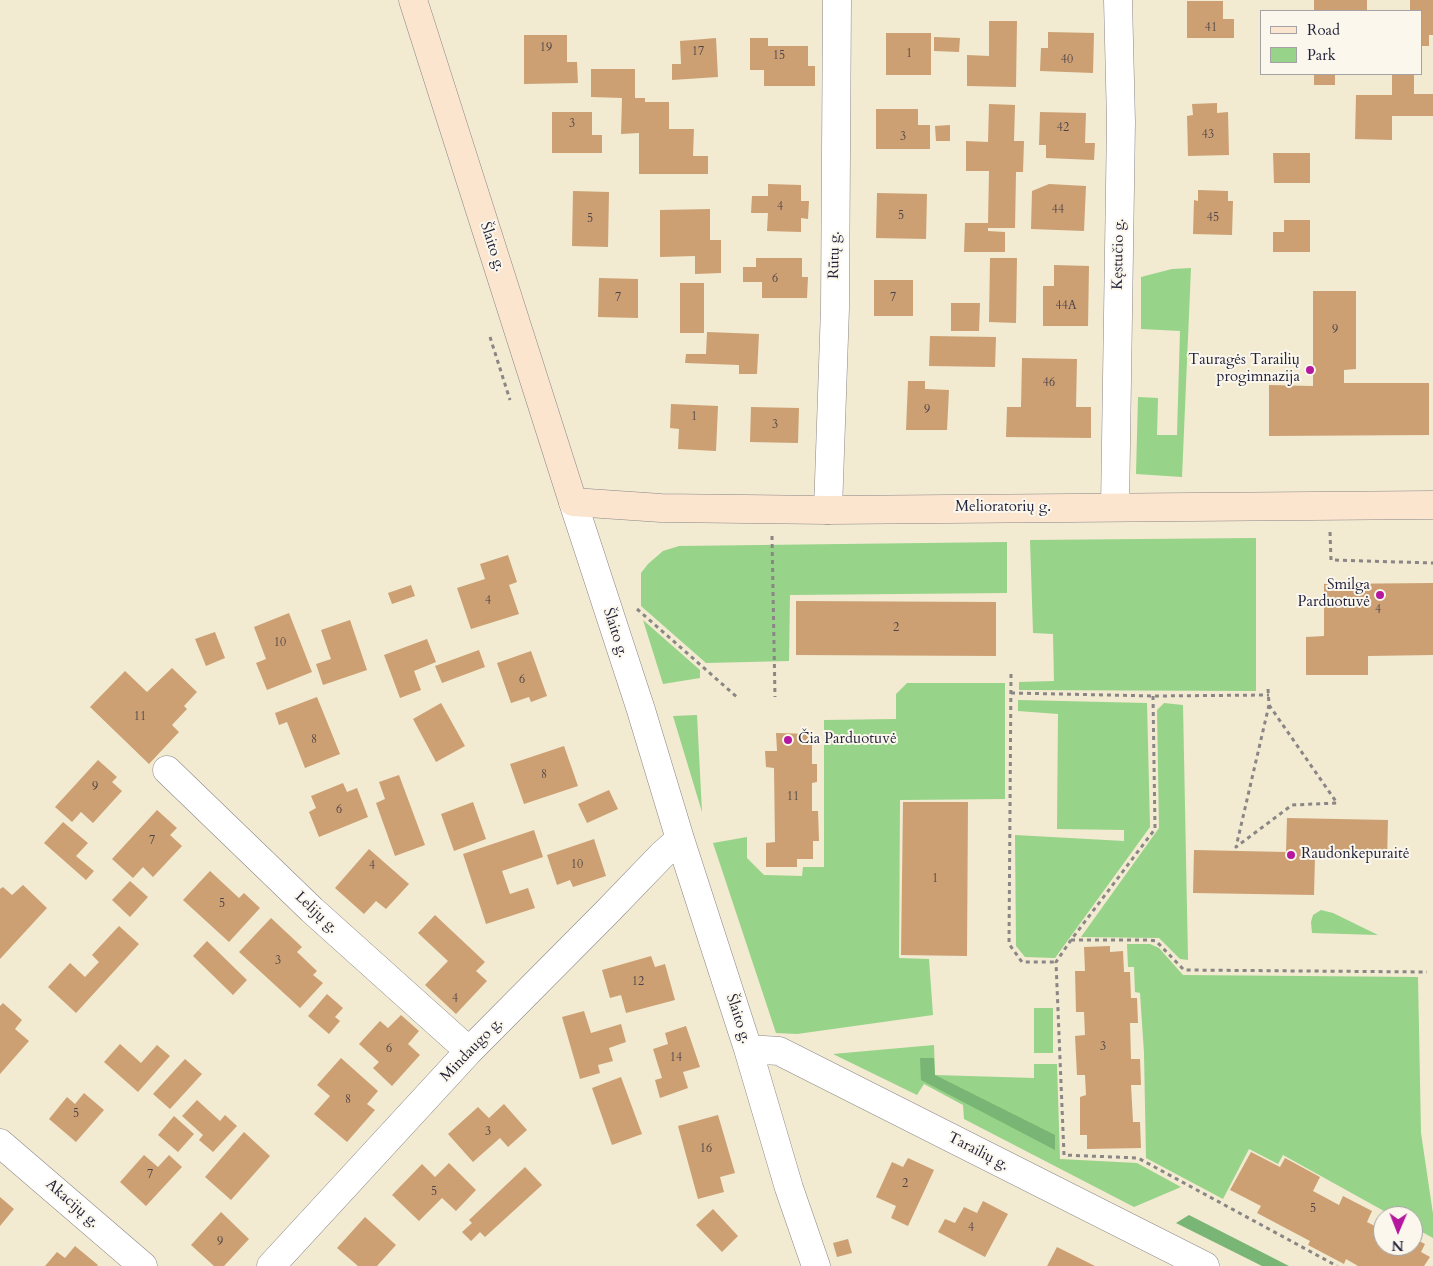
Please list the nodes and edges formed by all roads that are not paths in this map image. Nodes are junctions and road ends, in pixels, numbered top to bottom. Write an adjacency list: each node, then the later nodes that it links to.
1 (413, 0): 4 (main road, Šlaito g.)
2 (837, 0): 7 (street, Rūtų g.)
3 (1118, 0): 6 (street, Kęstučio g.)
4 (573, 502): 7 (main road, Melioratorių g.); 9 (street, Šlaito g.)
5 (1433, 505): 6 (main road, Melioratorių g.)
6 (1116, 507): 7 (main road, Melioratorių g.)
7 (828, 510)
8 (167, 770): 11 (street, Lelijų g.)
9 (680, 839): 10 (street, Šlaito g.); 11 (street, Mindaugo g.)
10 (748, 1049): 15 (street, Šlaito g.); 16 (street, Tarailių g.)
11 (469, 1051): 14 (street, Mindaugo g.)
12 (0, 1143): 13 (street, Akacijų g.)
13 (144, 1266)
14 (271, 1266)
15 (816, 1266)
16 (1205, 1266)

